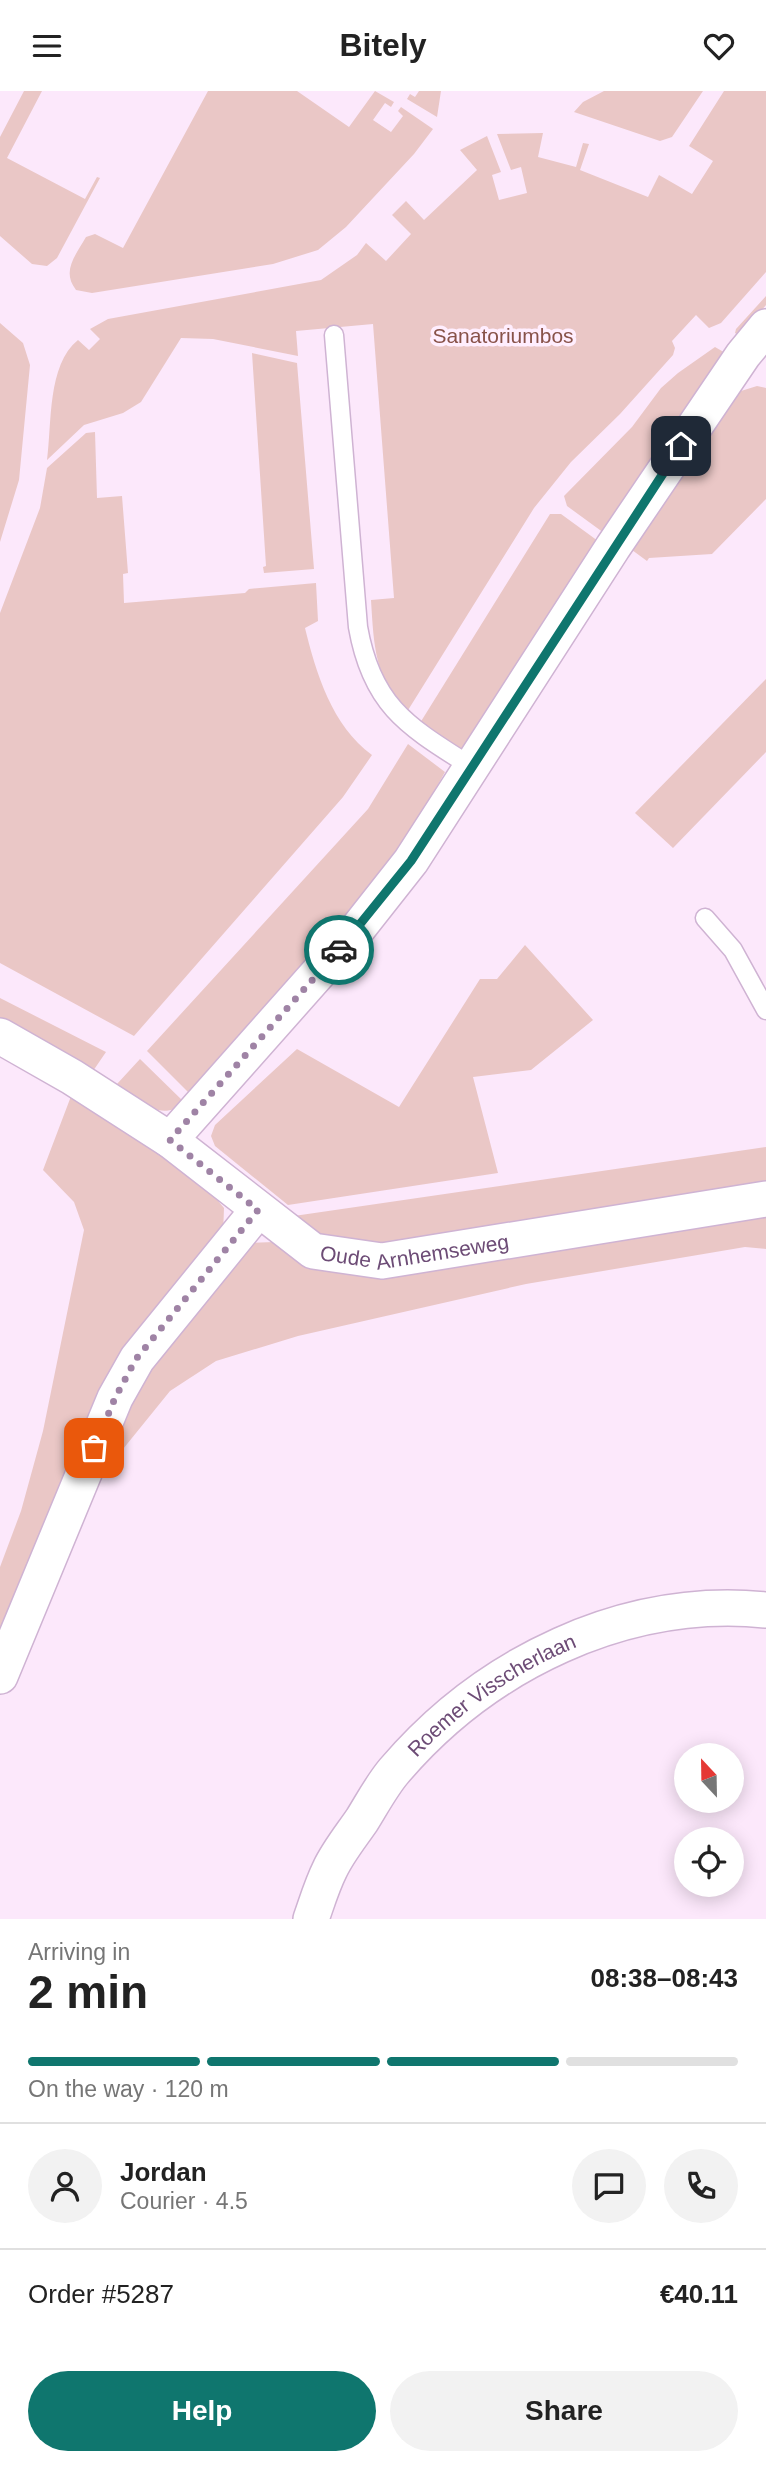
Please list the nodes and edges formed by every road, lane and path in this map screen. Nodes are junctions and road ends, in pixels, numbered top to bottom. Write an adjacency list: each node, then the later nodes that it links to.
1 (766, 327): 3 (street)
2 (334, 335): 4 (lane)
3 (755, 362): 4 (street)
4 (472, 767): 8 (street)
5 (705, 918): 6 (lane)
6 (766, 1010)
7 (0, 1036): 8 (street, Oude Arnhemseweg)
8 (170, 1140): 10 (street, Oude Arnhemseweg)
9 (766, 1199): 10 (street, Oude Arnhemseweg)
10 (258, 1210): 12 (street)
11 (766, 1610): 13 (street, Roemer Visscherlaan)
12 (0, 1675)
13 (312, 1919)

